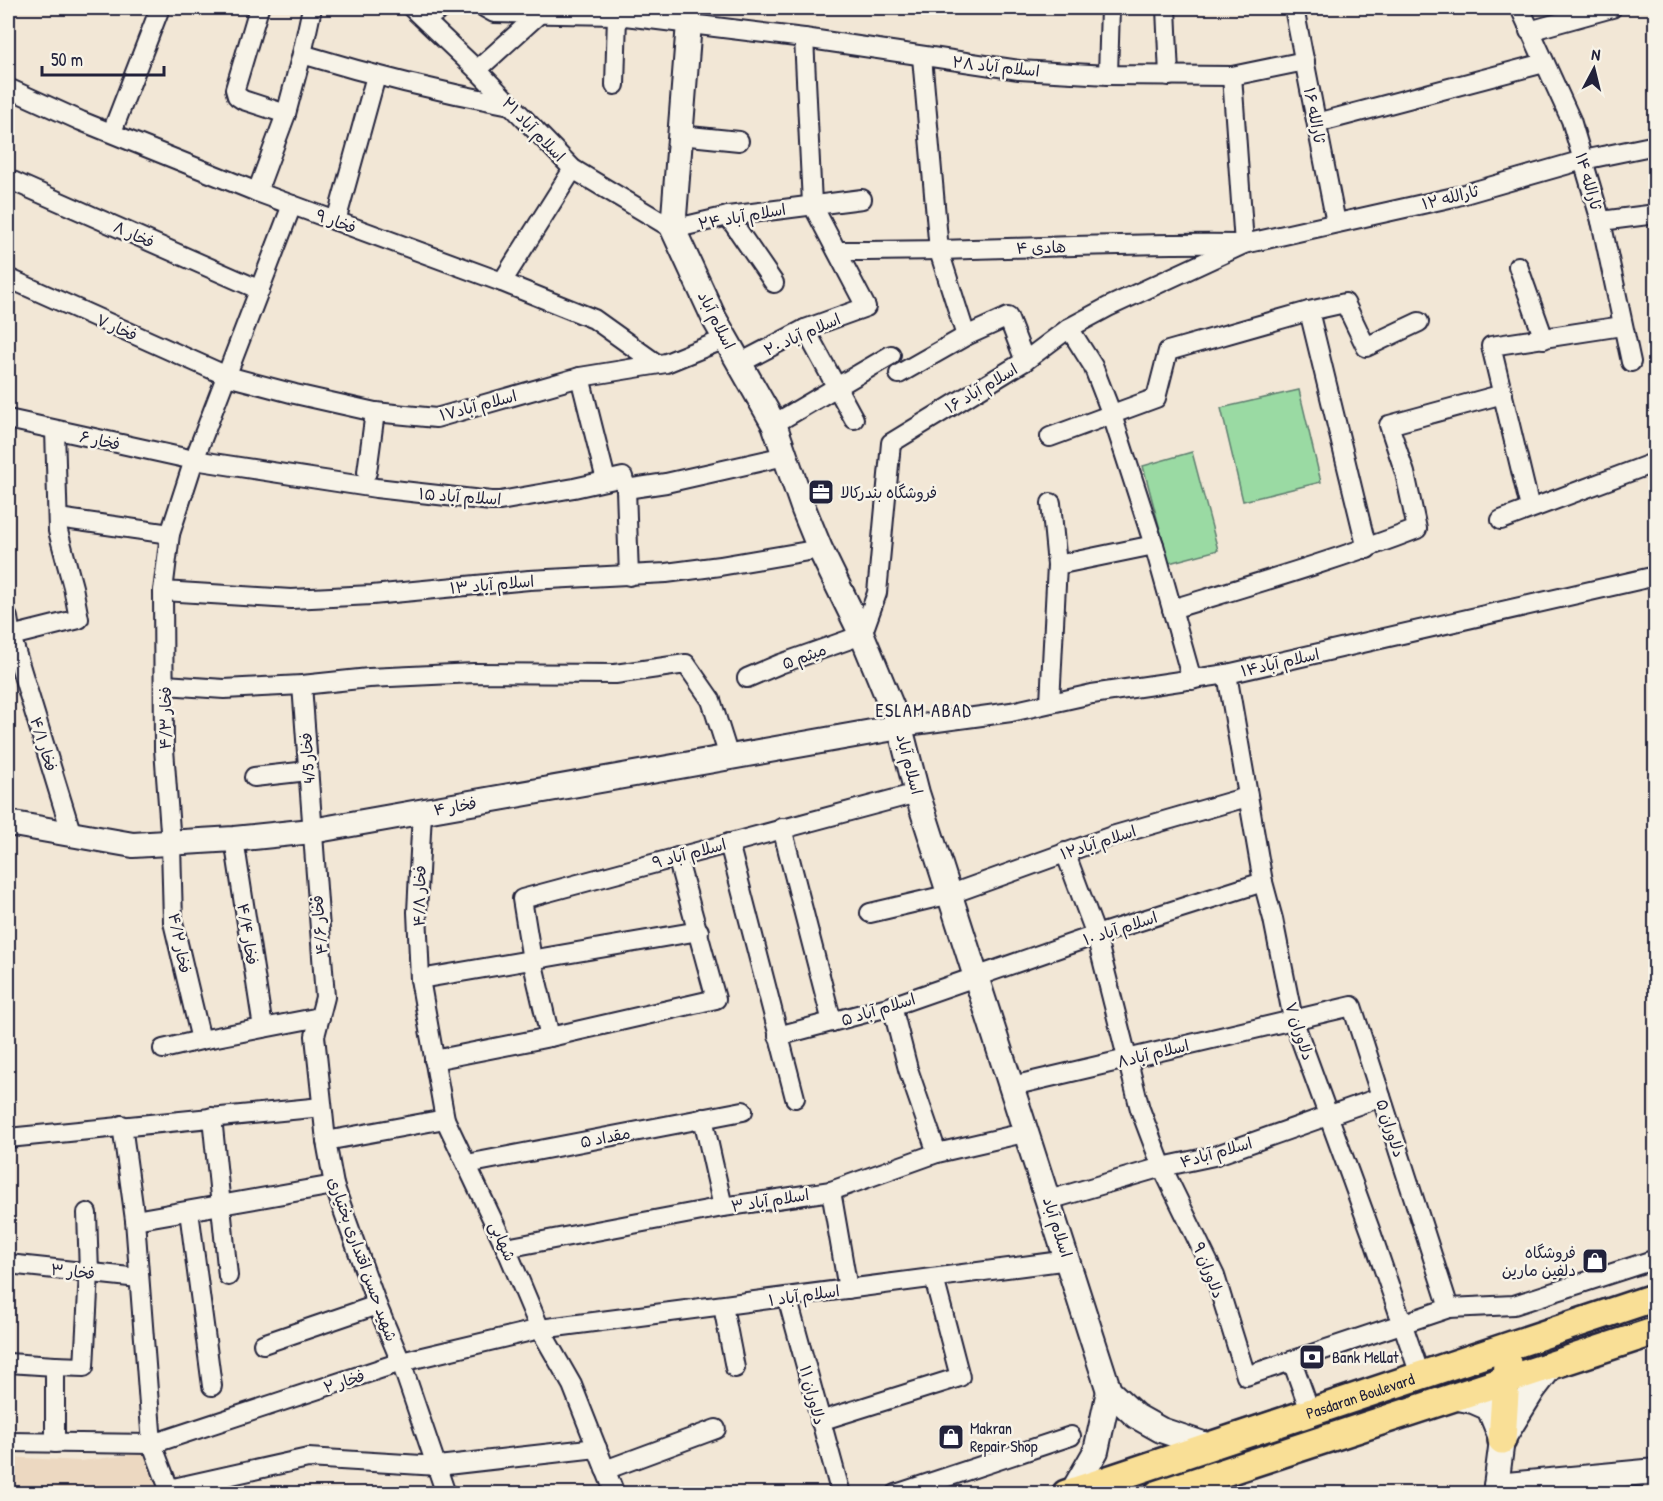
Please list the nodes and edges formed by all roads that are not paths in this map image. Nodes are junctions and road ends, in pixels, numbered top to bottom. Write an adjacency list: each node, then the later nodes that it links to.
1 (160, 8): 31 (street)
2 (259, 8): 29 (street)
3 (312, 8): 17 (street)
4 (443, 8): 11 (street)
5 (485, 8): 12 (street, اسلام آباد ۲۸)
6 (1110, 8): 22 (street)
7 (1166, 8): 24 (street)
8 (1295, 8): 19 (street, ثارالله ۱۶)
9 (1520, 8): 15 (street, ثارالله ۱۴)
10 (1612, 8): 15 (street)
11 (418, 13): 21 (street, اسلام آباد ۲۱)
12 (540, 13): 13 (street, اسلام آباد ۲۸); 21 (street)
13 (617, 15): 14 (street, اسلام آباد ۲۸); 26 (street)
14 (688, 15): 16 (street, اسلام آباد ۲۸); 32 (street, اسلام آباد)
15 (1530, 31): 20 (street, ثارالله ۱۴)
16 (804, 38): 18 (street, اسلام آباد ۲۸); 40 (street)
17 (302, 54): 23 (street); 29 (street)
18 (922, 57): 22 (street, اسلام آباد ۲۸); 50 (street)
19 (1305, 61): 25 (street, اسلام آباد ۲۸); 30 (street, ثارالله ۱۶)
20 (1544, 63): 30 (street); 35 (street, ثارالله ۱۴)
21 (477, 70): 28 (street, اسلام آباد ۲۱)
22 (1108, 75): 24 (street, اسلام آباد ۲۸)
23 (376, 76): 28 (street); 44 (street)
24 (1169, 76): 25 (street, اسلام آباد ۲۸)
25 (1232, 76): 48 (street)
26 (615, 85)
27 (8, 88): 31 (street, فخار ۹)
28 (510, 105): 36 (street, اسلام آباد ۲۱)
29 (286, 114): 38 (street)
30 (1317, 123): 46 (street, ثارالله ۱۶)
31 (112, 132): 38 (street, فخار ۹)
32 (680, 135): 33 (street); 47 (street, اسلام آباد)
33 (739, 141)
34 (1656, 145): 35 (street, ثارالله ۱۲)
35 (1583, 160): 45 (street, ثارالله ۱۴); 46 (street, ثارالله ۱۲)
36 (573, 169): 47 (street, اسلام آباد ۲۱); 53 (street)
37 (8, 178): 55 (street, فخار ۸)
38 (257, 192): 41 (street, فخار ۹)
39 (862, 199): 40 (street, اسلام آباد ۲۴)
40 (812, 204): 43 (street, اسلام آباد ۲۴); 49 (street)
41 (292, 205): 44 (street, فخار ۹); 55 (street, فخار ۴/۳)
42 (1656, 214): 45 (street)
43 (728, 216): 47 (street, اسلام آباد ۲۴); 54 (street)
44 (336, 221): 53 (street, فخار ۹)
45 (1601, 221): 58 (street, ثارالله ۱۴)
46 (1336, 223): 48 (street, ثارالله ۱۲)
47 (673, 229): 62 (street, اسلام آباد)
48 (1244, 244): 50 (street, هادی ۴); 59 (street, اسلام آباد ۱۶)
49 (837, 251): 50 (street, هادی ۴); 60 (street, اسلام آباد ۲۰)
50 (939, 251): 61 (street)
51 (1518, 267): 63 (street)
52 (8, 278): 70 (street, فخار ۷)
53 (502, 282): 68 (street, فخار ۹)
54 (774, 283)
55 (260, 290): 70 (street, فخار ۴/۳)
56 (1309, 311): 57 (street); 75 (street); 94 (street)
57 (1419, 322)
58 (1622, 326): 63 (street); 66 (street, ثارالله ۱۴)
59 (1069, 328): 65 (street, اسلام آباد ۱۶); 75 (street)
60 (805, 329): 67 (street, اسلام آباد ۲۰); 72 (street)
61 (966, 336): 65 (street); 69 (street)
62 (725, 339): 67 (street, اسلام آباد); 68 (street, اسلام آباد۱۷)
63 (1544, 339): 73 (street)
64 (891, 355): 72 (street)
65 (1025, 361): 101 (street, اسلام آباد ۱۶)
66 (1631, 362)
67 (740, 363): 78 (street, اسلام آباد)
68 (657, 364): 71 (street, اسلام آباد۱۷)
69 (899, 374)
70 (227, 376): 74 (street, اسلام آباد۱۷); 82 (street, فخار ۴/۳)
71 (580, 377): 74 (street, اسلام آباد۱۷); 85 (street)
72 (837, 388): 77 (street); 78 (street)
73 (1503, 394): 88 (street); 94 (street)
74 (375, 411): 84 (street)
75 (1112, 415): 80 (street); 92 (street)
76 (8, 419): 79 (street, فخار ۶)
77 (854, 419)
78 (774, 424): 81 (street, اسلام آباد)
79 (55, 430): 82 (street, فخار ۶); 89 (street)
80 (1050, 437)
81 (785, 456): 86 (street); 93 (street, اسلام آباد)
82 (194, 460): 85 (street, اسلام آباد ۱۵); 91 (street, فخار ۴/۳)
83 (1656, 462): 88 (street)
84 (367, 472)
85 (606, 480): 86 (street)
86 (626, 489): 96 (street)
87 (1051, 503): 95 (street)
88 (1530, 508): 90 (street)
89 (58, 518): 91 (street); 100 (street)
90 (1501, 519)
91 (170, 534): 98 (street, فخار ۴/۳)
92 (1154, 545): 95 (street); 99 (street)
93 (820, 549): 96 (street, اسلام آباد ۱۳); 101 (street, اسلام آباد)
94 (1367, 549): 99 (street)
95 (1057, 565): 107 (street)
96 (629, 576): 98 (street, اسلام آباد ۱۳)
97 (1656, 576): 102 (street, اسلام آباد۱۴)
98 (163, 591): 105 (street, فخار ۴/۳)
99 (1172, 609): 104 (street)
100 (9, 627): 118 (street, فخار ۴/۱)
101 (862, 635): 103 (street, میثم ۵); 108 (street, اسلام آباد)
102 (1227, 674): 104 (street, اسلام آباد۱۴); 113 (street, دلاوران ۷)
103 (747, 678)
104 (1192, 680): 107 (street, اسلام آباد۱۴)
105 (165, 685): 106 (street); 121 (street, فخار ۴/۳)
106 (302, 685): 109 (street); 110 (street, فخار 4/5)
107 (1050, 703): 108 (street, اسلام آباد۱۴)
108 (900, 727): 109 (street, فخار ۴); 112 (street, اسلام آباد)
109 (729, 757): 114 (street, فخار ۴)
110 (308, 771): 111 (street); 117 (street, فخار 4/5)
111 (254, 777)
112 (917, 793): 116 (street, اسلام آباد ۹); 125 (street, اسلام آباد)
113 (1247, 797): 122 (street, اسلام آباد۱۲); 124 (street, دلاوران ۷)
114 (422, 812): 117 (street, فخار ۴); 131 (street, فخار ۴/۸)
115 (8, 823): 118 (street, فخار ۴)
116 (783, 828): 120 (street, اسلام آباد ۹); 135 (street)
117 (312, 831): 119 (street, فخار ۴); 133 (street, فخار ۴/۶)
118 (72, 835): 121 (street, فخار ۴)
119 (234, 839): 121 (street, فخار ۴); 136 (street, فخار ۴/۴)
120 (729, 843): 123 (street, اسلام آباد ۹); 137 (street)
121 (171, 844): 139 (street, فخار ۴/۲)
122 (1065, 852): 125 (street, اسلام آباد۱۲); 128 (street, دلاوران ۹)
123 (677, 857): 127 (street); 129 (street, اسلام آباد ۹)
124 (1263, 882): 128 (street, اسلام آباد ۱۰); 134 (street, دلاوران ۷)
125 (951, 894): 126 (street, اسلام آباد۱۲); 130 (street, اسلام آباد)
126 (870, 913)
127 (699, 931): 129 (street); 138 (street)
128 (1096, 936): 130 (street, اسلام آباد ۱۰); 141 (street, دلاوران ۹)
129 (532, 960): 131 (street); 138 (street)
130 (977, 976): 132 (street, اسلام آباد ۵); 143 (street, اسلام آباد)
131 (420, 979): 142 (street, شهابی)
132 (892, 1006): 135 (street, اسلام آباد ۵); 156 (street)
133 (320, 1017): 136 (street); 146 (street, شهید حسن اقتداری بختیاری)
134 (1293, 1019): 141 (street, اسلام آباد۸); 144 (street, دلاوران ۵); 148 (street, دلاوران ۷)
135 (832, 1022): 137 (street, اسلام آباد ۵)
136 (263, 1028): 139 (street)
137 (778, 1036): 145 (street)
138 (550, 1037): 142 (street)
139 (201, 1040): 140 (street)
140 (163, 1049)
141 (1127, 1059): 143 (street, اسلام آباد۸); 158 (street, دلاوران ۹)
142 (434, 1060): 151 (street, شهابی)
143 (1012, 1086): 153 (street, اسلام آباد)
144 (1381, 1097): 148 (street, اسلام آباد۴); 180 (street, دلاوران ۵)
145 (795, 1098)
146 (322, 1107): 149 (street); 155 (street, شهید حسن اقتداری بختیاری)
147 (743, 1111): 150 (street, مقداد ۵)
148 (1329, 1115): 158 (street, اسلام آباد۴); 181 (street, دلاوران ۷)
149 (212, 1117): 152 (street); 162 (street)
150 (703, 1118): 157 (street, مقداد ۵); 163 (street)
151 (445, 1119): 155 (street); 157 (street, شهابی)
152 (122, 1125): 154 (street); 166 (street)
153 (1028, 1132): 156 (street, اسلام آباد ۳); 161 (street, اسلام آباد)
154 (8, 1138)
155 (326, 1141): 159 (street, شهید حسن اقتداری بختیاری)
156 (937, 1153): 160 (street, اسلام آباد ۳)
157 (467, 1164): 167 (street, شهابی)
158 (1162, 1167): 161 (street, اسلام آباد۴); 186 (street, دلاوران ۹)
159 (334, 1185): 162 (street); 178 (street, شهید حسن اقتداری بختیاری)
160 (831, 1191): 163 (street, اسلام آباد ۳); 175 (street)
161 (1049, 1200): 169 (street, اسلام آباد)
162 (221, 1205): 164 (street); 172 (street)
163 (723, 1208): 167 (street, اسلام آباد ۳)
164 (189, 1211): 166 (street); 194 (street)
165 (87, 1214): 171 (street)
166 (135, 1220): 173 (street)
167 (506, 1248): 182 (street, شهابی)
168 (1656, 1259): 180 (street)
169 (1069, 1260): 174 (street, اسلام آباد ۱); 195 (street, اسلام آباد)
170 (8, 1264): 171 (street, فخار ۳)
171 (89, 1273): 173 (street, فخار ۳); 190 (street)
172 (228, 1276)
173 (139, 1278): 204 (street)
174 (934, 1278): 175 (street, اسلام آباد ۱); 198 (street)
175 (848, 1289): 176 (street, اسلام آباد ۱)
176 (787, 1297): 179 (street, اسلام آباد ۱); 198 (street, دلاوران ۱۱)
177 (1656, 1297): 185 (main road, Pasdaran Boulevard)
178 (377, 1305): 184 (street); 187 (street, شهید حسن اقتداری بختیاری)
179 (723, 1306): 182 (street, اسلام آباد ۱); 191 (street)
180 (1449, 1308): 181 (street)
181 (1402, 1325): 186 (street); 192 (street, دلاوران ۷)
182 (540, 1329): 187 (street, فخار ۲); 206 (street, شهابی)
183 (1656, 1331): 189 (main road, Pasdaran Boulevard)
184 (263, 1344)
185 (1508, 1345): 192 (main road, Pasdaran Boulevard); 193 (main road)
186 (1292, 1361): 197 (street)
187 (401, 1362): 204 (street, فخار ۲); 207 (street, شهید حسن اقتداری بختیاری)
188 (8, 1363): 190 (street)
189 (1553, 1364): 193 (main road, Pasdaran Boulevard); 201 (street)
190 (55, 1366): 203 (street)
191 (735, 1368)
192 (1420, 1375): 197 (main road, Pasdaran Boulevard)
193 (1506, 1380): 196 (main road, Pasdaran Boulevard); 201 (main road)
194 (212, 1386)
195 (1109, 1391): 205 (street); 212 (street)
196 (1454, 1397): 201 (street); 217 (main road, Pasdaran Boulevard)
197 (1310, 1411): 205 (main road, Pasdaran Boulevard)
198 (820, 1420): 215 (street, دلاوران ۱۱)
199 (716, 1429): 208 (street)
200 (1071, 1436): 216 (street)
201 (1502, 1440): 210 (street)
202 (8, 1442): 203 (street, فخار ۲)
203 (55, 1443): 204 (street, فخار ۲)
204 (152, 1444): 211 (street)
205 (1209, 1446): 212 (main road, Pasdaran Boulevard)
206 (597, 1448): 207 (street); 208 (street, شهابی)
207 (438, 1466): 211 (street); 213 (street, شهید حسن اقتداری بختیاری)
208 (605, 1470): 214 (street, شهابی)
209 (1656, 1471): 210 (street)
210 (1495, 1490)
211 (170, 1491)
212 (1070, 1492)
213 (446, 1494)
214 (615, 1494)
215 (841, 1494)
216 (896, 1494)
217 (1158, 1494)

